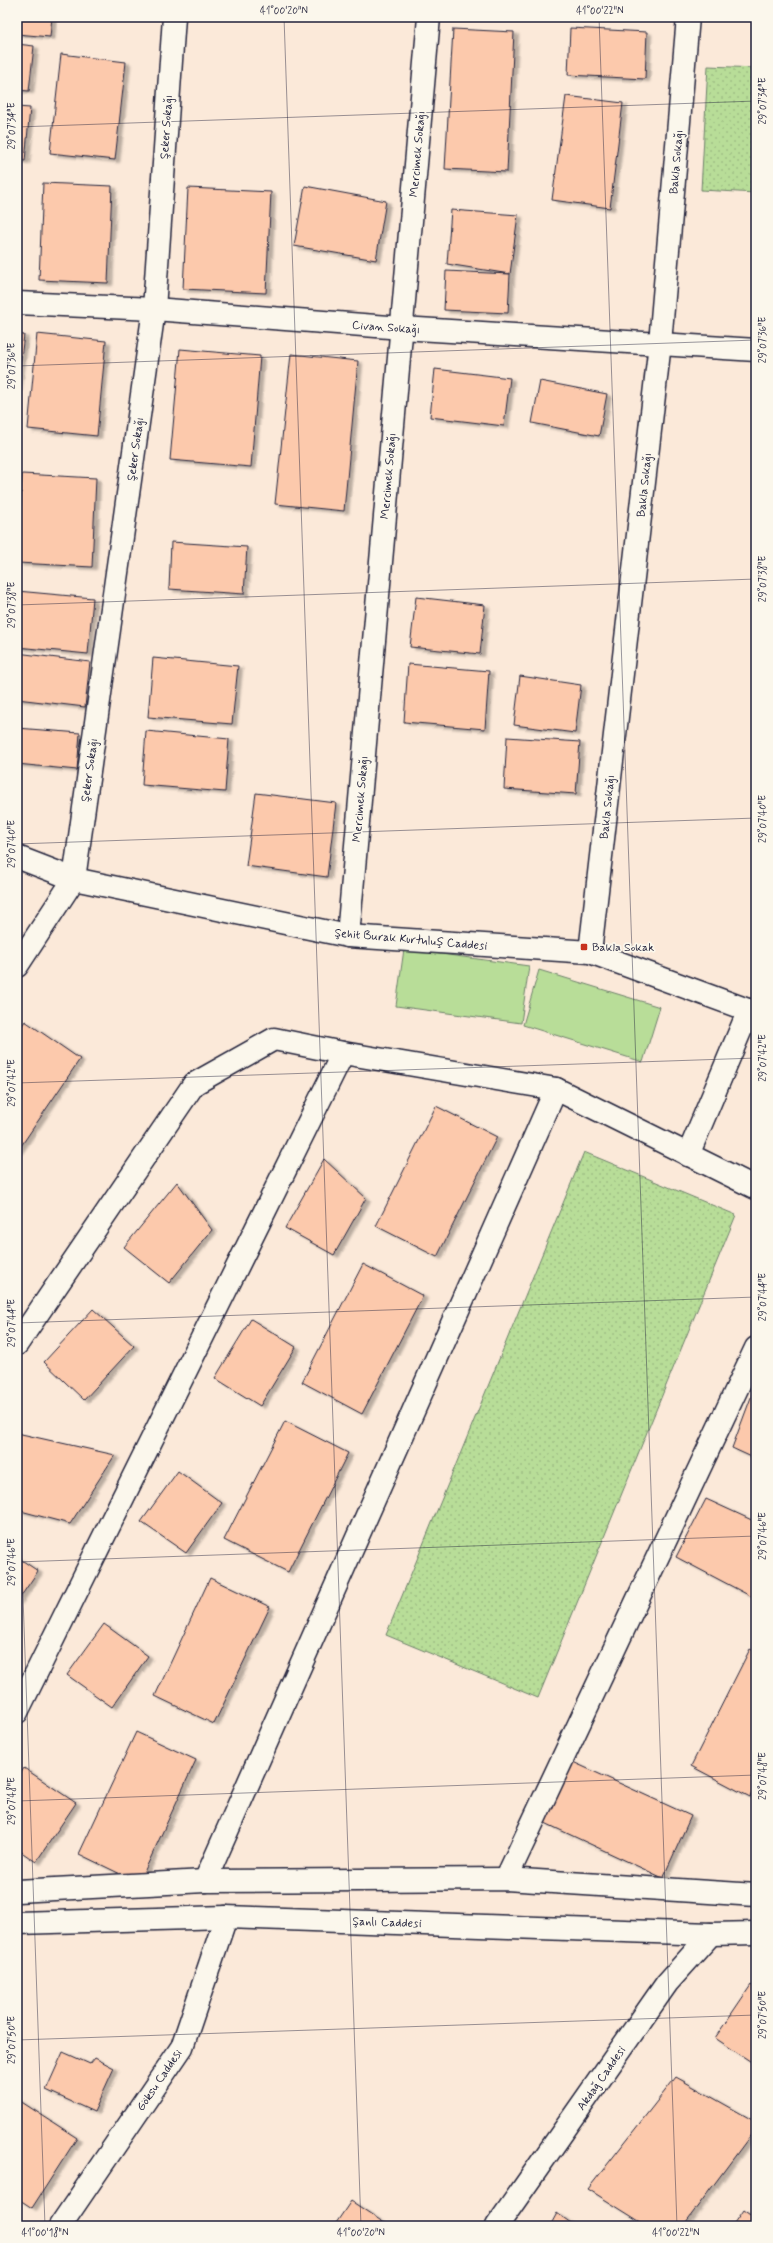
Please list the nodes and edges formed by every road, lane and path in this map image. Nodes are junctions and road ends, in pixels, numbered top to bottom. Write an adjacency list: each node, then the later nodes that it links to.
1 (174, 17): 5 (street, Şeker Sokağı)
2 (429, 17): 6 (street, Mercimek Sokağı)
3 (688, 17): 7 (street, Bakla Sokağı)
4 (17, 303): 5 (street, Civan Sokağı)
5 (154, 310): 6 (street, Civan Sokağı); 10 (street, Şeker Sokağı)
6 (402, 328): 7 (street, Civan Sokağı); 11 (street, Mercimek Sokağı)
7 (660, 343): 8 (street, Civan Sokağı); 12 (street, Bakla Sokağı)
8 (756, 350)
9 (17, 857): 10 (street, Şehit Burak Kurtuluş Caddesi)
10 (74, 879): 11 (street, Şehit Burak Kurtuluş Caddesi); 13 (street)
11 (348, 936): 12 (street, Şehit Burak Kurtuluş Caddesi)
12 (590, 952): 14 (street, Şehit Burak Kurtuluş Caddesi)
13 (17, 966)
14 (752, 1011): 17 (street)
15 (343, 1053): 16 (street); 19 (street); 21 (street)
16 (556, 1089): 17 (street); 23 (street)
17 (688, 1155): 18 (street)
18 (756, 1188)
19 (17, 1344)
20 (756, 1348): 22 (street)
21 (17, 1712)
22 (506, 1879): 23 (street); 25 (street)
23 (205, 1881): 24 (street)
24 (17, 1891)
25 (756, 1895)
26 (226, 1917): 27 (street, Şanlı Caddesi); 29 (street, Şanlı Caddesi); 30 (street, Göksu Caddesi)
27 (17, 1923)
28 (756, 1933): 29 (street, Şanlı Caddesi)
29 (711, 1934): 31 (street, Akdağ Caddesi)
30 (60, 2226)
31 (497, 2226)

